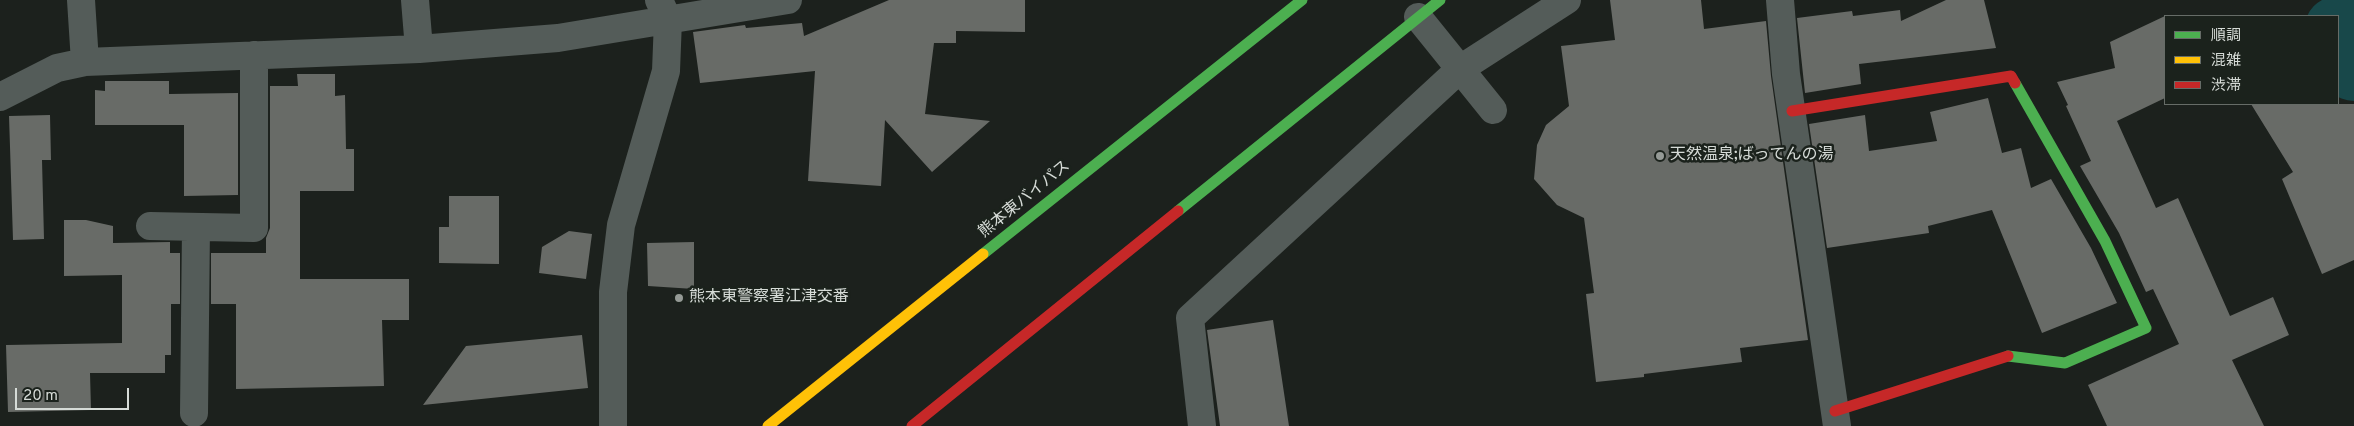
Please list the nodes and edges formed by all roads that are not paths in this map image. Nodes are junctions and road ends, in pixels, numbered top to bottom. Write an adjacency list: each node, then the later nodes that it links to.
1 (81, 0): 12 (street)
2 (415, 0): 10 (street)
3 (788, 0): 8 (street)
4 (1302, 0): 22 (main road, 熊本東バイパス)
5 (1440, 0): 9 (main road)
6 (1567, 0): 13 (street)
7 (1780, 0): 16 (street)
8 (663, 10): 10 (street); 21 (street)
9 (1418, 17): 13 (street); 23 (main road)
10 (418, 48): 11 (street)
11 (254, 55): 12 (street); 18 (street)
12 (84, 62): 14 (street)
13 (1460, 69): 15 (street); 24 (street)
14 (0, 97)
15 (1493, 110)
16 (1792, 111): 20 (street); 20 (main road)
17 (150, 226): 18 (street)
18 (196, 227): 19 (street)
19 (194, 413)
20 (1836, 419)
21 (614, 426)
22 (768, 426)
23 (912, 426)
24 (1202, 426)

